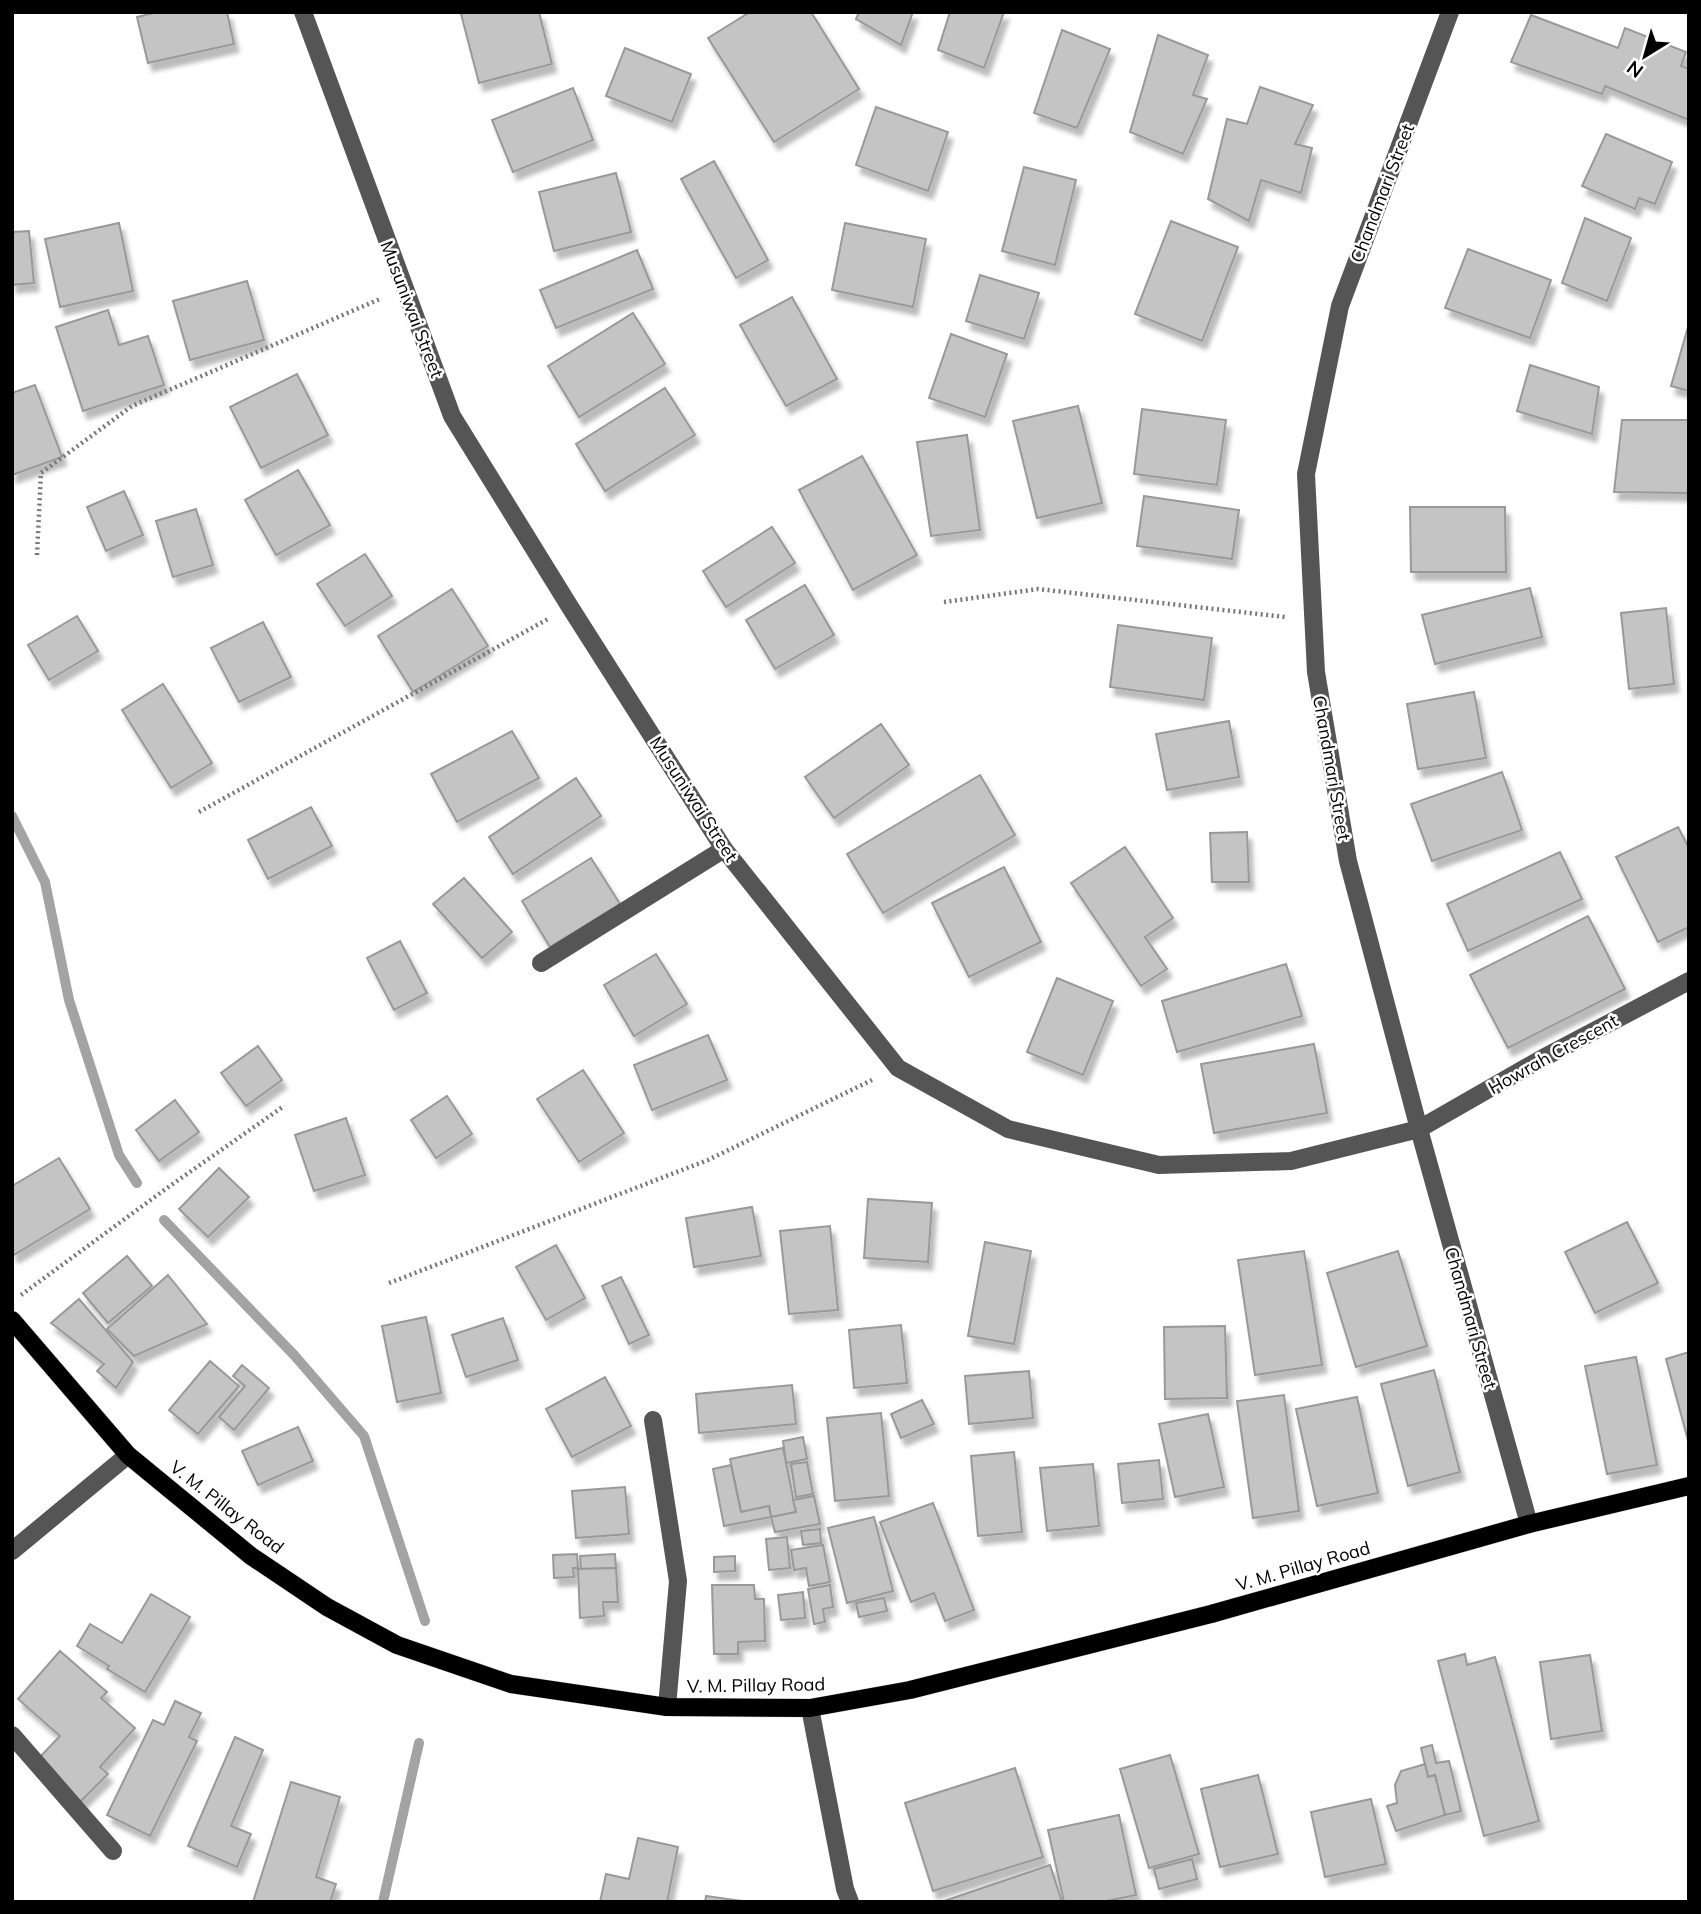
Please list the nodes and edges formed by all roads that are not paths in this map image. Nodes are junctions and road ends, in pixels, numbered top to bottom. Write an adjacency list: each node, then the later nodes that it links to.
1 (303, 12): 3 (street, Musuniwai Street)
2 (1450, 12): 6 (street, Chandmari Street)
3 (724, 849): 4 (street); 6 (street, Musuniwai Street)
4 (541, 963)
5 (1689, 981): 6 (street, Howrah Crescent)
6 (1419, 1129): 11 (street, Chandmari Street)
7 (12, 1320): 9 (main road, V. M. Pillay Road)
8 (653, 1420): 13 (street)
9 (128, 1455): 12 (street); 13 (main road, V. M. Pillay Road)
10 (1689, 1486): 11 (main road, V. M. Pillay Road)
11 (1529, 1524): 14 (main road, V. M. Pillay Road)
12 (12, 1550)
13 (667, 1707): 14 (main road, V. M. Pillay Road)
14 (810, 1708): 17 (street)
15 (12, 1735): 16 (street)
16 (113, 1851)
17 (850, 1902)

